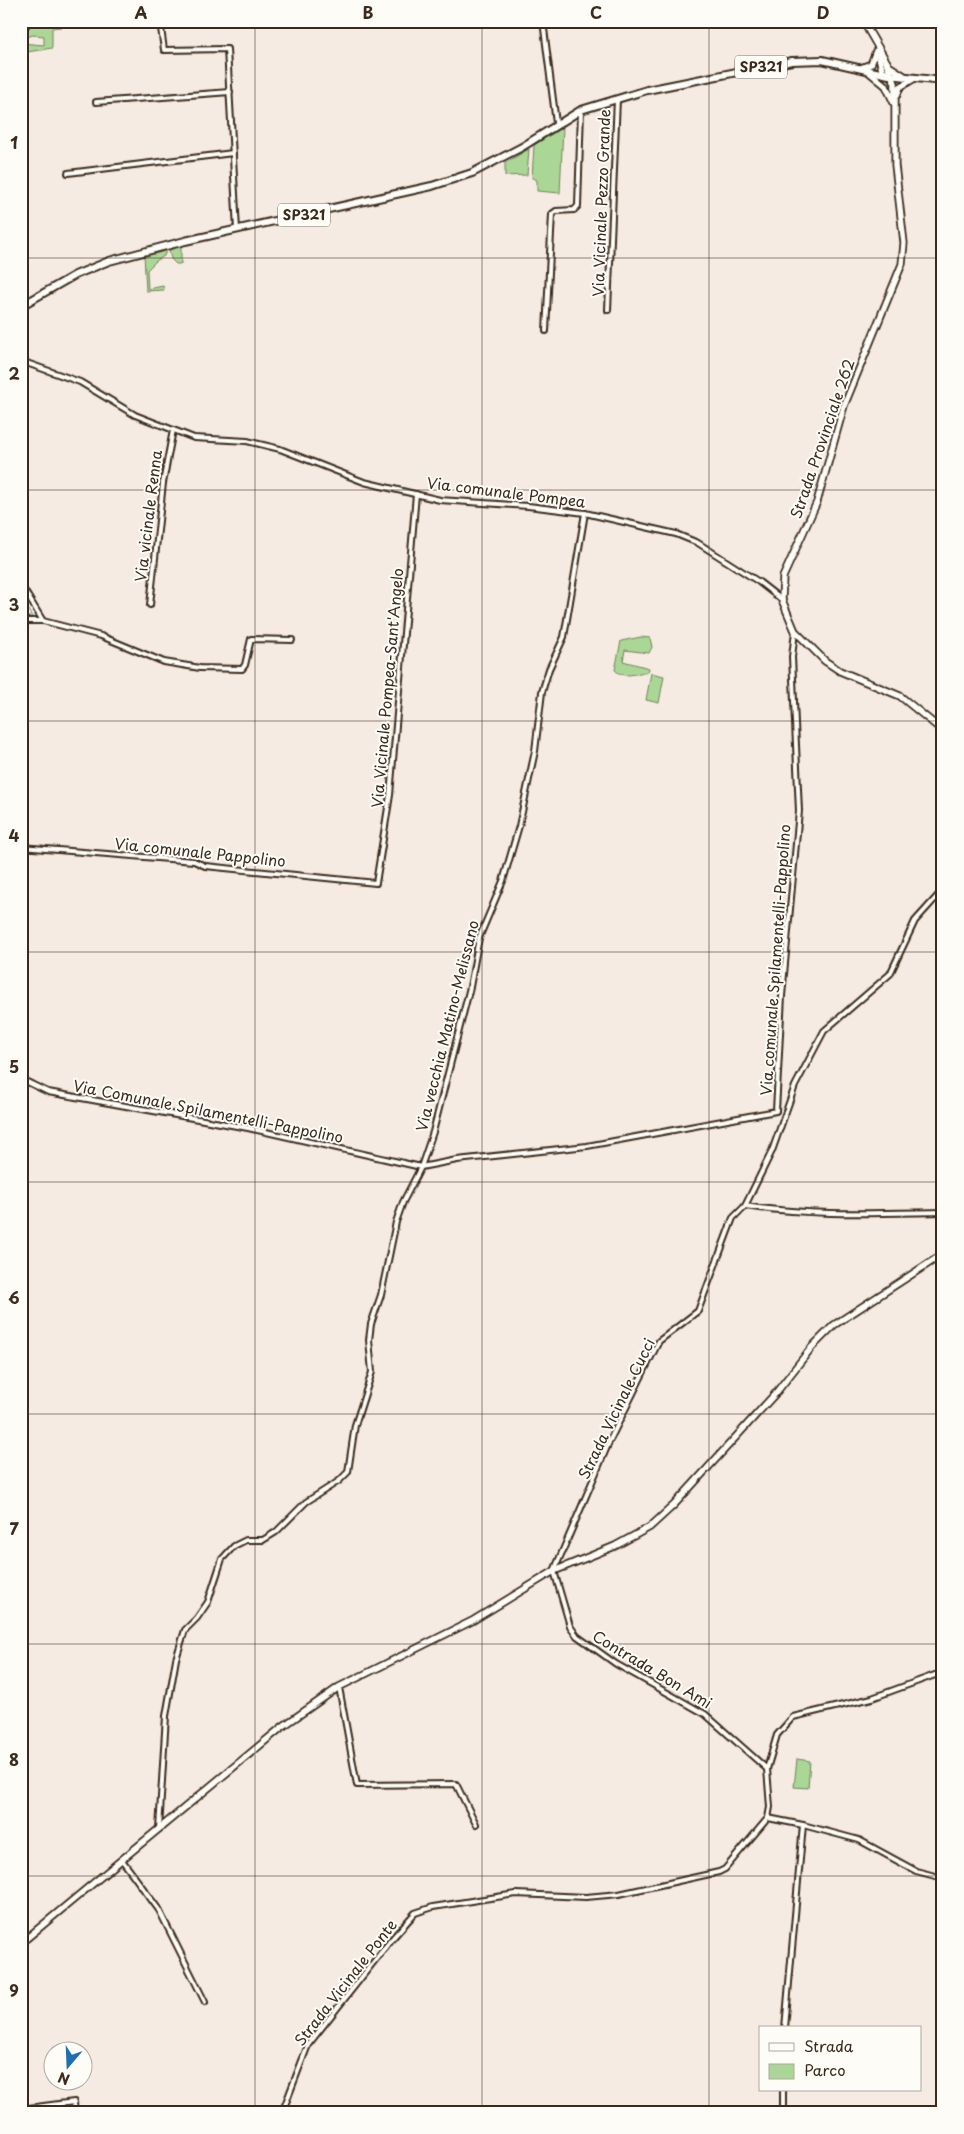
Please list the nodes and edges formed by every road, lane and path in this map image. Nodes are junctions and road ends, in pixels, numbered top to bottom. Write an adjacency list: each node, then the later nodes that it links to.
1 (26, 21): 5 (street)
2 (160, 21): 12 (street)
3 (543, 21): 17 (street)
4 (863, 21): 6 (main road)
5 (21, 28)
6 (877, 48): 7 (main road); 8 (main road); 9 (main road)
7 (886, 62): 9 (main road); 10 (main road)
8 (861, 68): 9 (main road, SP321); 13 (main road, SP321); 15 (main road)
9 (890, 75): 10 (main road, SP321); 15 (main road, Strada Provinciale 262)
10 (915, 78): 11 (main road, SP321); 15 (main road)
11 (943, 81)
12 (230, 92): 14 (street); 18 (street)
13 (618, 97): 16 (main road, SP321); 22 (street, Via Vicinale Pezzo Grande)
14 (96, 102)
15 (894, 105): 29 (main road, Strada Provinciale 262)
16 (581, 110): 17 (main road, SP321); 23 (street)
17 (556, 123): 20 (main road, SP321)
18 (233, 153): 19 (street); 20 (street)
19 (68, 173)
20 (237, 230): 21 (main road, SP321)
21 (21, 306)
22 (608, 310)
23 (546, 331)
24 (21, 361): 25 (street, Via comunale Pompea)
25 (173, 430): 26 (street, Via comunale Pompea); 30 (street, Via vicinale Renna)
26 (416, 494): 27 (street, Via comunale Pompea); 37 (street, Via Vicinale Pompea-Sant'Angelo)
27 (585, 513): 29 (street, Via comunale Pompea); 40 (street, Via vecchia Matino-Melissano)
28 (21, 584): 32 (street)
29 (782, 600): 33 (main road, Strada Provinciale 262)
30 (150, 605)
31 (21, 621): 32 (street)
32 (43, 621): 34 (street)
33 (795, 631): 35 (main road, Strada Provinciale 262); 40 (street, Via comunale Spilamentelli-Pappolino)
34 (292, 640)
35 (943, 731)
36 (21, 847): 37 (street, Via comunale Pappolino)
37 (376, 883)
38 (943, 890): 41 (street, Strada Vicinale Cucci)
39 (21, 1079): 40 (street, Via Comunale Spilamentelli-Pappolino)
40 (422, 1168): 51 (street)
41 (745, 1206): 42 (street); 44 (street, Strada Vicinale Cucci)
42 (943, 1212)
43 (943, 1254): 44 (main road)
44 (554, 1571): 46 (main road); 47 (street, Contrada Bon Ami)
45 (943, 1674): 47 (street)
46 (339, 1687): 49 (street); 51 (main road)
47 (767, 1769): 48 (street)
48 (768, 1818): 50 (street); 60 (street, Strada Vicinale Ponte)
49 (476, 1824)
50 (803, 1825): 53 (street); 56 (street)
51 (159, 1830): 52 (main road)
52 (122, 1860): 54 (main road); 55 (street)
53 (943, 1878)
54 (21, 1943)
55 (205, 2002)
56 (785, 2026)
57 (783, 2092): 61 (street)
58 (21, 2109): 59 (street)
59 (76, 2113)
60 (282, 2113)
61 (783, 2113)

